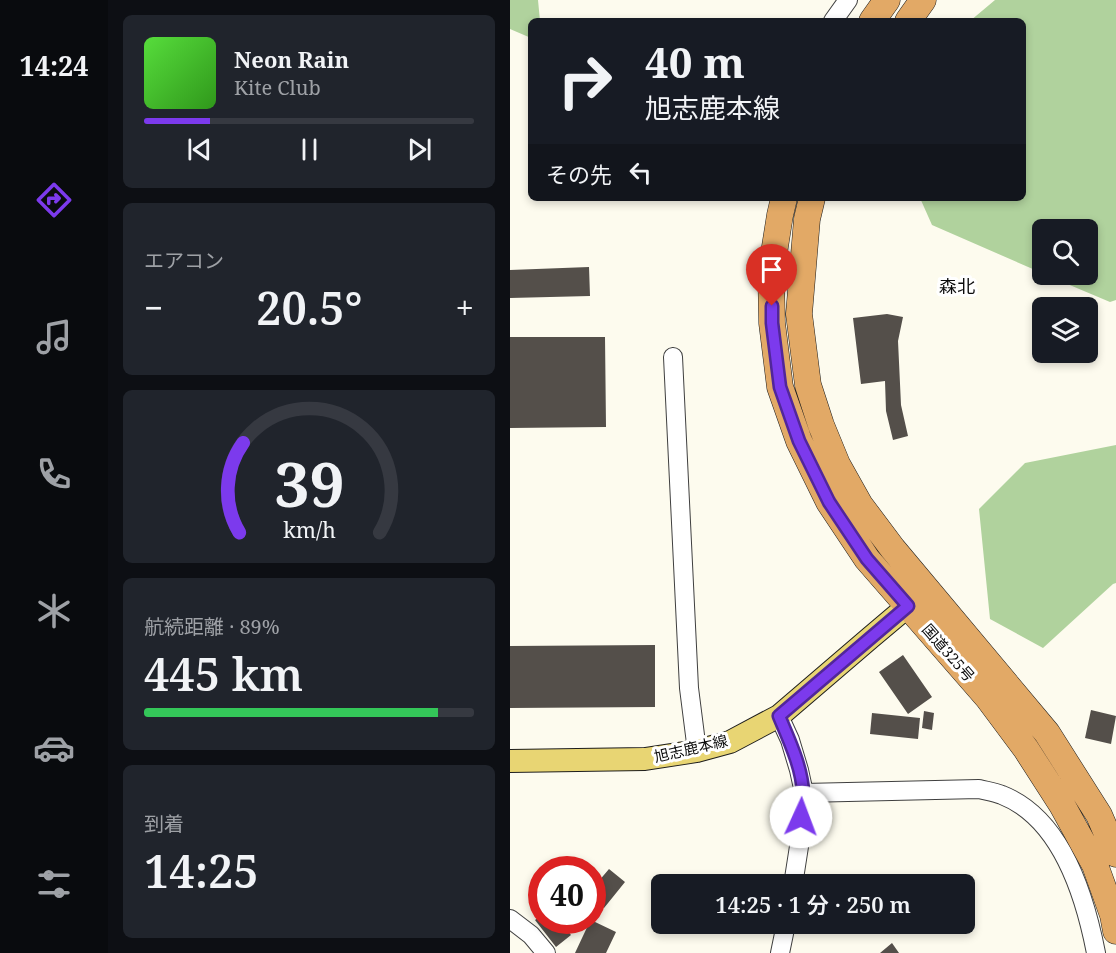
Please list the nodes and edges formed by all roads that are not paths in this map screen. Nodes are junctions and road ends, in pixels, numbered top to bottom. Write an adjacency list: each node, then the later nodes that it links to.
1 (848, 0): 4 (street)
2 (887, 0): 5 (highway)
3 (923, 0): 6 (highway)
4 (834, 18)
5 (874, 18)
6 (910, 18)
7 (783, 201): 11 (highway, 国道325号)
8 (811, 201): 10 (highway, 国道325号)
9 (673, 357): 13 (street)
10 (928, 590): 11 (main road, 旭志鹿本線); 16 (highway, 国道325号)
11 (908, 606): 12 (main road, 旭志鹿本線); 19 (highway, 国道325号)
12 (779, 716): 13 (main road, 旭志鹿本線); 15 (street)
13 (697, 751): 14 (main road, 旭志鹿本線)
14 (510, 761)
15 (804, 794): 17 (street); 23 (street)
16 (1116, 855)
17 (795, 874)
18 (510, 919): 21 (street)
19 (1116, 931)
20 (784, 934): 22 (street)
21 (546, 953)
22 (780, 953)
23 (1096, 953)

